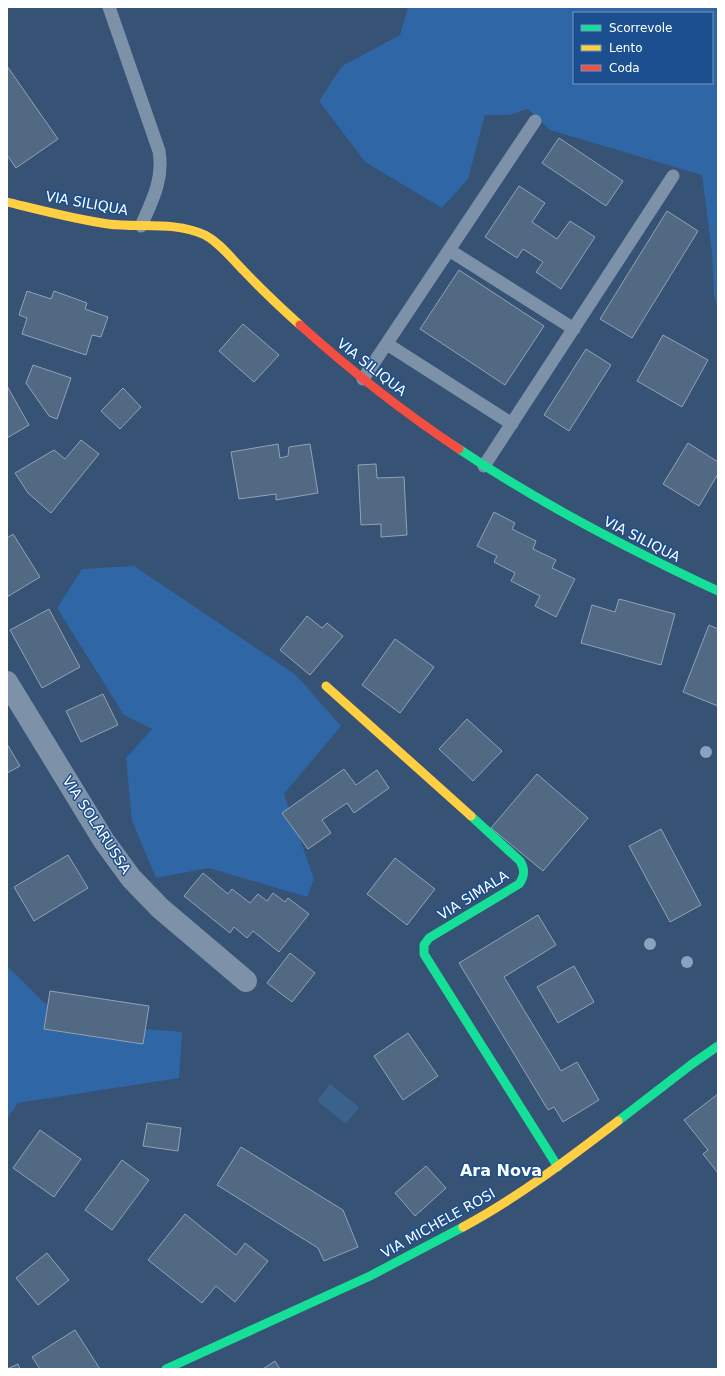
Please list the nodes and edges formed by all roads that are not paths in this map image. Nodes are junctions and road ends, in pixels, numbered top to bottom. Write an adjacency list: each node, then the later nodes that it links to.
1 (109, 7): 5 (lane)
2 (535, 121): 6 (lane)
3 (673, 176): 7 (lane)
4 (7, 202): 5 (street, VIA SILIQUA)
5 (141, 226): 9 (street, VIA SILIQUA)
6 (449, 250): 7 (lane); 8 (lane)
7 (574, 329): 10 (lane)
8 (387, 344): 9 (lane); 10 (lane)
9 (363, 379): 11 (street, VIA SILIQUA)
10 (512, 424): 11 (lane)
11 (484, 466): 12 (street, VIA SILIQUA)
12 (718, 591)
13 (7, 682): 15 (street, VIA SOLARUSSA)
14 (326, 686): 17 (street, VIA SIMALA)
15 (246, 981)
16 (718, 1046): 17 (street, VIA MICHELE ROSI)
17 (558, 1167): 18 (street, VIA MICHELE ROSI)
18 (166, 1369)

